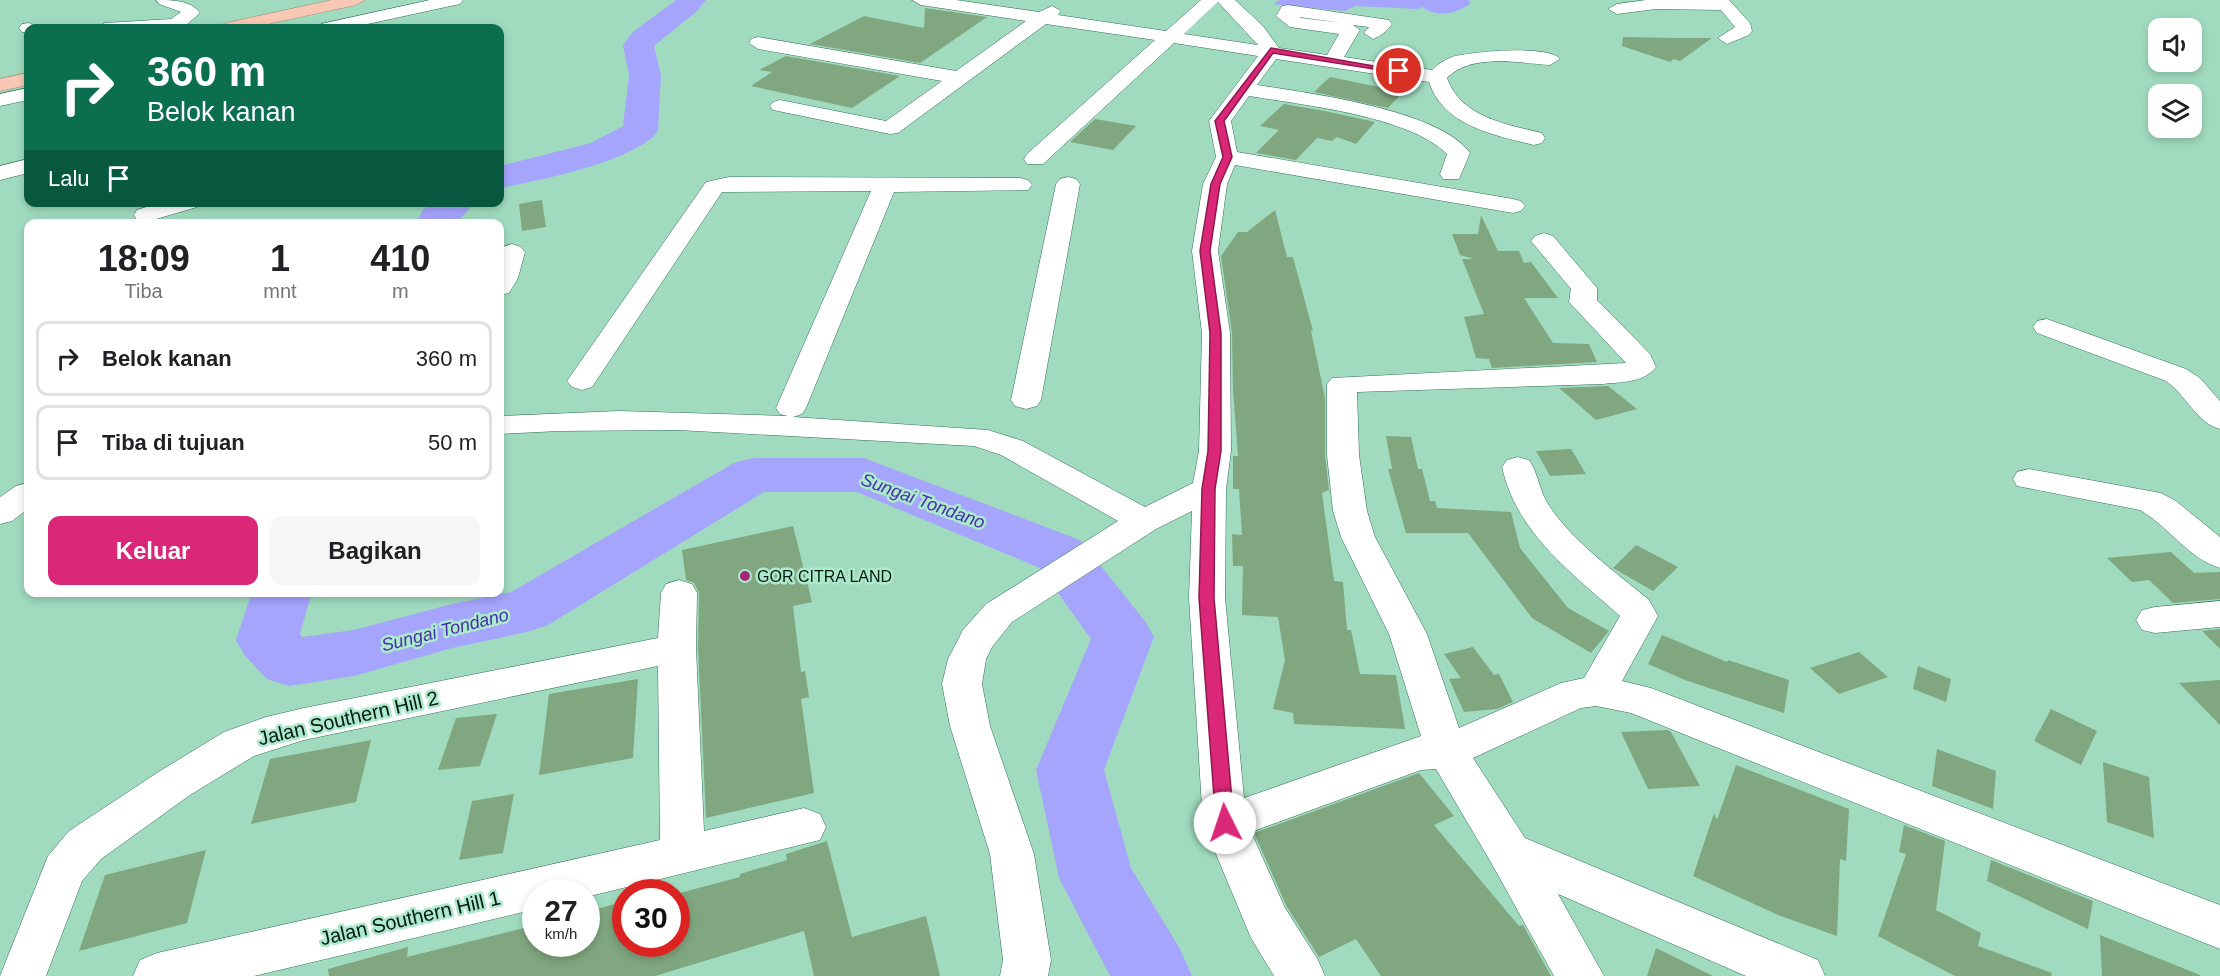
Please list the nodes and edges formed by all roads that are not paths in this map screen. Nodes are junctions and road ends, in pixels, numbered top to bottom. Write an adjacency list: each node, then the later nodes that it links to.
1 (165, 0): 12 (street)
2 (356, 0): 13 (highway)
3 (381, 0): 14 (highway)
4 (454, 0): 15 (street)
5 (921, 0): 11 (street)
6 (1065, 0): 11 (street)
7 (1211, 0): 16 (street)
8 (1225, 0): 21 (street)
9 (1721, 2): 10 (street); 18 (street)
10 (1617, 9)
11 (1044, 17): 16 (street); 26 (street)
12 (179, 24)
13 (245, 24)
14 (275, 24)
15 (345, 24)
16 (1169, 36): 21 (street); 35 (street)
17 (1302, 38): 20 (street)
18 (1727, 38)
19 (758, 43): 26 (street)
20 (1345, 48): 20 (street); 21 (street); 25 (street)
21 (1271, 50): 29 (street)
22 (1550, 59): 25 (street)
23 (24, 72): 24 (highway)
24 (0, 77)
25 (1437, 77): 33 (street)
26 (960, 78): 32 (street)
27 (24, 80): 28 (highway)
28 (0, 85)
29 (1244, 89): 34 (street); 39 (street)
30 (24, 95): 31 (street)
31 (0, 100)
32 (780, 106)
33 (1534, 138)
34 (1227, 157): 42 (street); 56 (street)
35 (1035, 159): 37 (street); 40 (street)
36 (24, 167): 38 (street)
37 (1066, 169): 40 (street); 50 (street)
38 (0, 173)
39 (1451, 174)
40 (1020, 185): 41 (street)
41 (885, 186): 49 (street); 51 (street)
42 (1513, 206)
43 (172, 207): 44 (street)
44 (146, 215)
45 (1544, 241): 66 (street)
46 (512, 252): 47 (street)
47 (504, 280)
48 (2047, 327): 52 (street)
49 (582, 381)
50 (1026, 400)
51 (791, 408)
52 (2220, 420)
53 (504, 425): 59 (street)
54 (1518, 467): 65 (street)
55 (2029, 479): 60 (street)
56 (1209, 489): 59 (street); 67 (street)
57 (24, 498): 58 (street)
58 (0, 513)
59 (1131, 531): 74 (street)
60 (2220, 556)
61 (679, 593): 64 (street)
62 (2220, 614): 63 (street)
63 (2155, 620)
64 (676, 648): 70 (street); 72 (street, Jalan Southern Hill 2)
65 (1596, 691): 66 (street); 71 (street)
66 (1447, 752): 67 (street); 69 (street)
67 (1225, 823): 75 (street)
68 (804, 827): 70 (street, Jalan Southern Hill 1)
69 (1509, 852): 76 (street); 77 (street)
70 (683, 854): 73 (street, Jalan Southern Hill 1)
71 (2220, 927)
72 (22, 976)
73 (157, 976)
74 (1024, 976)
75 (1300, 976)
76 (1580, 976)
77 (1801, 976)

